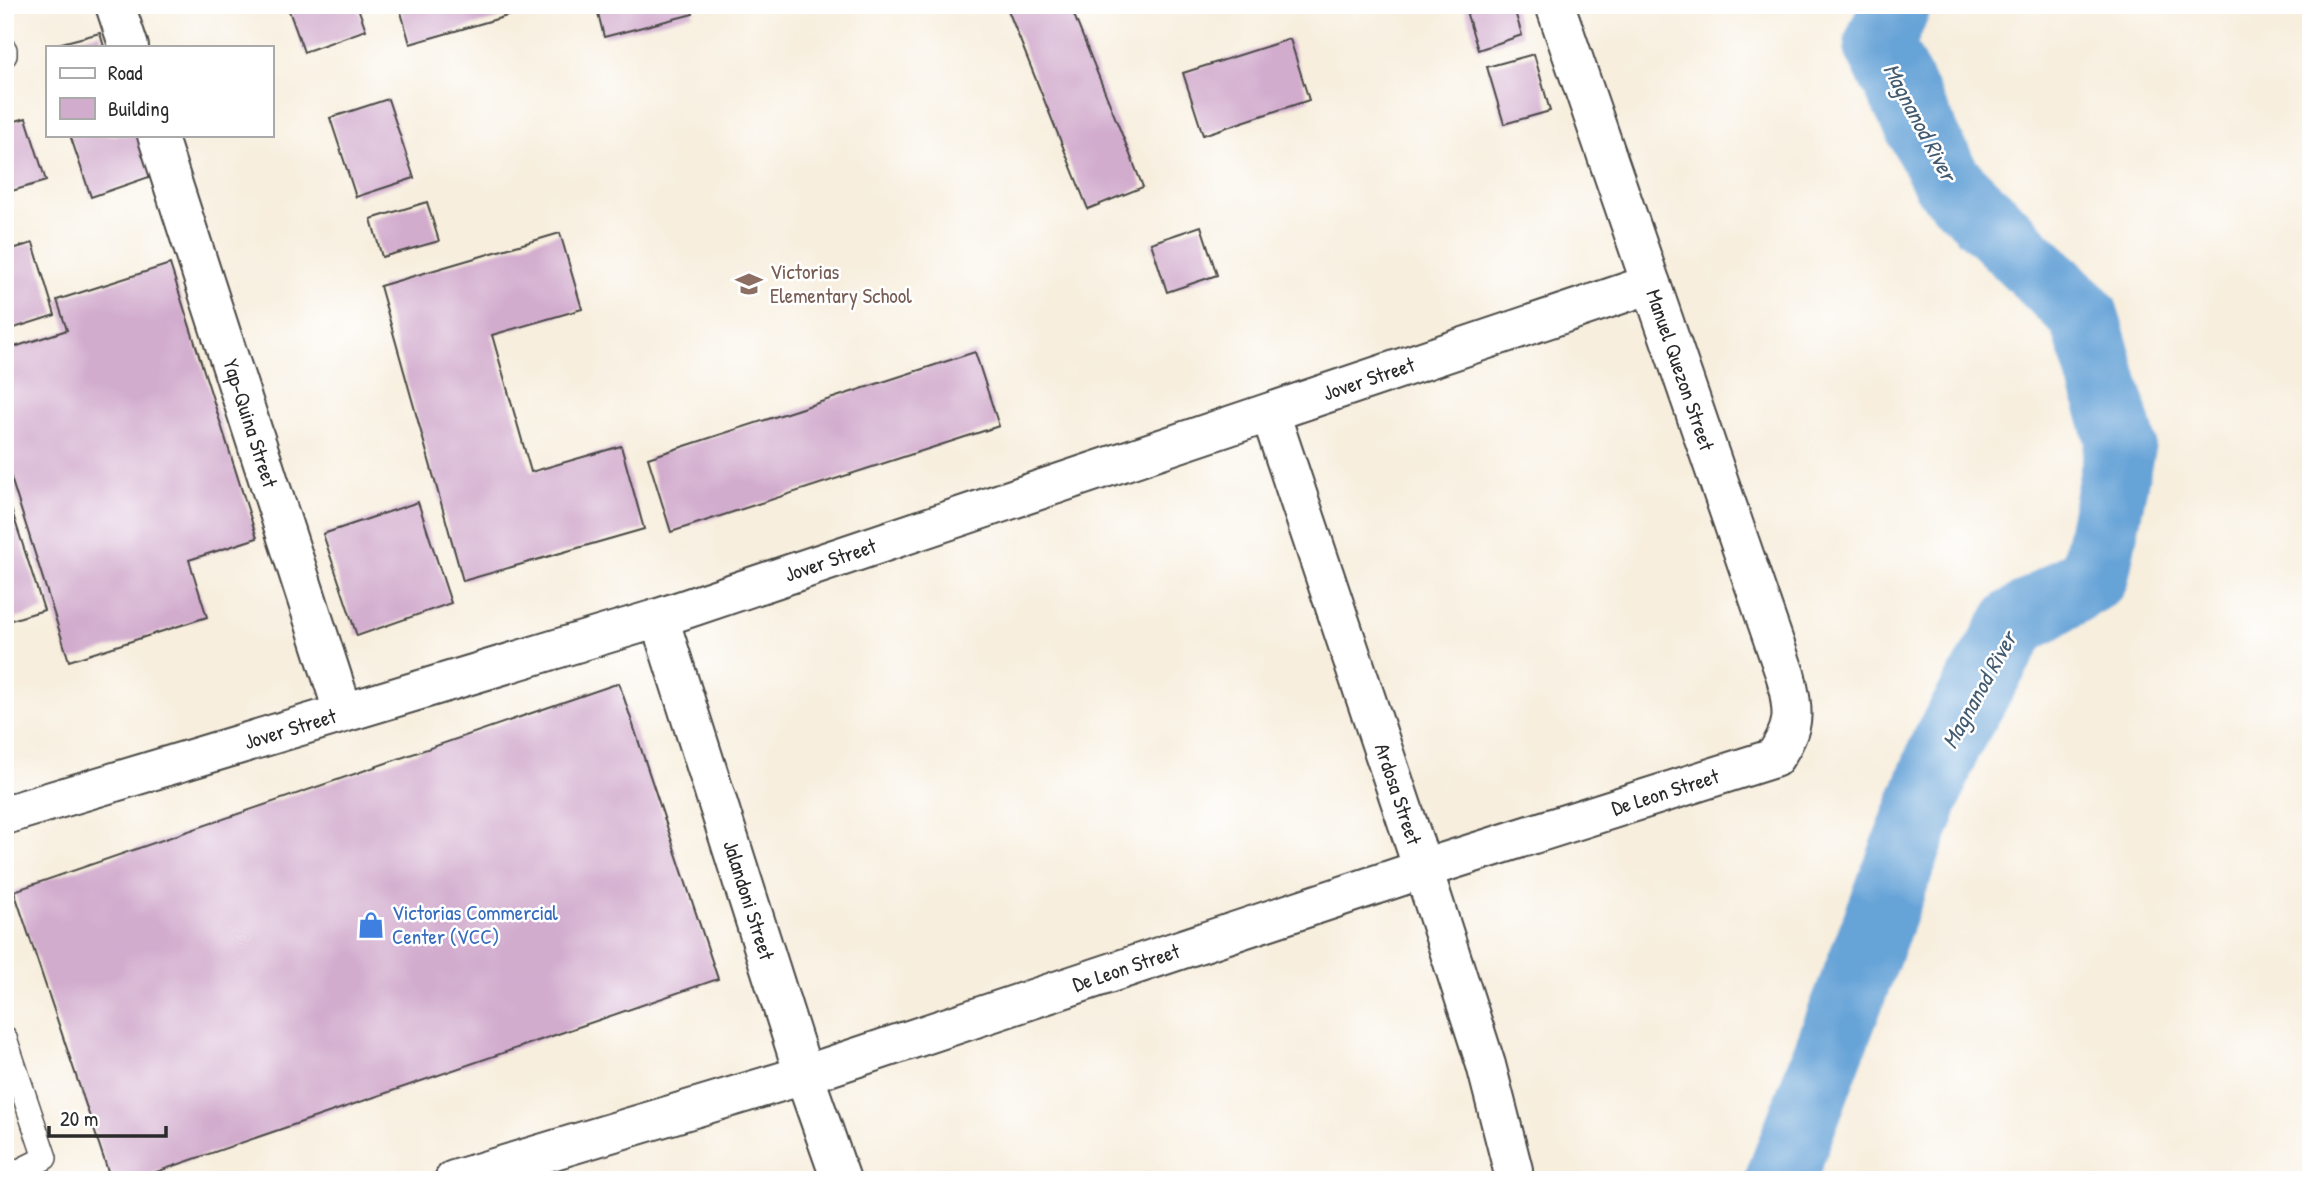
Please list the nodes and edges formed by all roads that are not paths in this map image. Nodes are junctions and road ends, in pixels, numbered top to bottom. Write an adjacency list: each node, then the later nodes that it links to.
1 (115, 5): 3 (street)
2 (1555, 5): 7 (street, Manuel Quezon Street)
3 (129, 46)
4 (5, 50): 5 (lane)
5 (5, 55)
6 (157, 136): 10 (street, Yap-Quina Street)
7 (1651, 284): 8 (street, Jover Street); 11 (street, Manuel Quezon Street)
8 (1270, 413): 9 (street, Jover Street); 13 (street, Ardosa Street)
9 (659, 618): 10 (street, Jover Street); 15 (street, Jalandoni Street)
10 (344, 711): 12 (street, Jover Street)
11 (1788, 736): 13 (street, De Leon Street)
12 (5, 815)
13 (1423, 869): 15 (street, De Leon Street); 19 (street, Ardosa Street)
14 (5, 1038): 16 (lane)
15 (804, 1075): 17 (street, De Leon Street); 18 (street, Jalandoni Street)
16 (5, 1178)
17 (454, 1180)
18 (841, 1180)
19 (1513, 1180)

